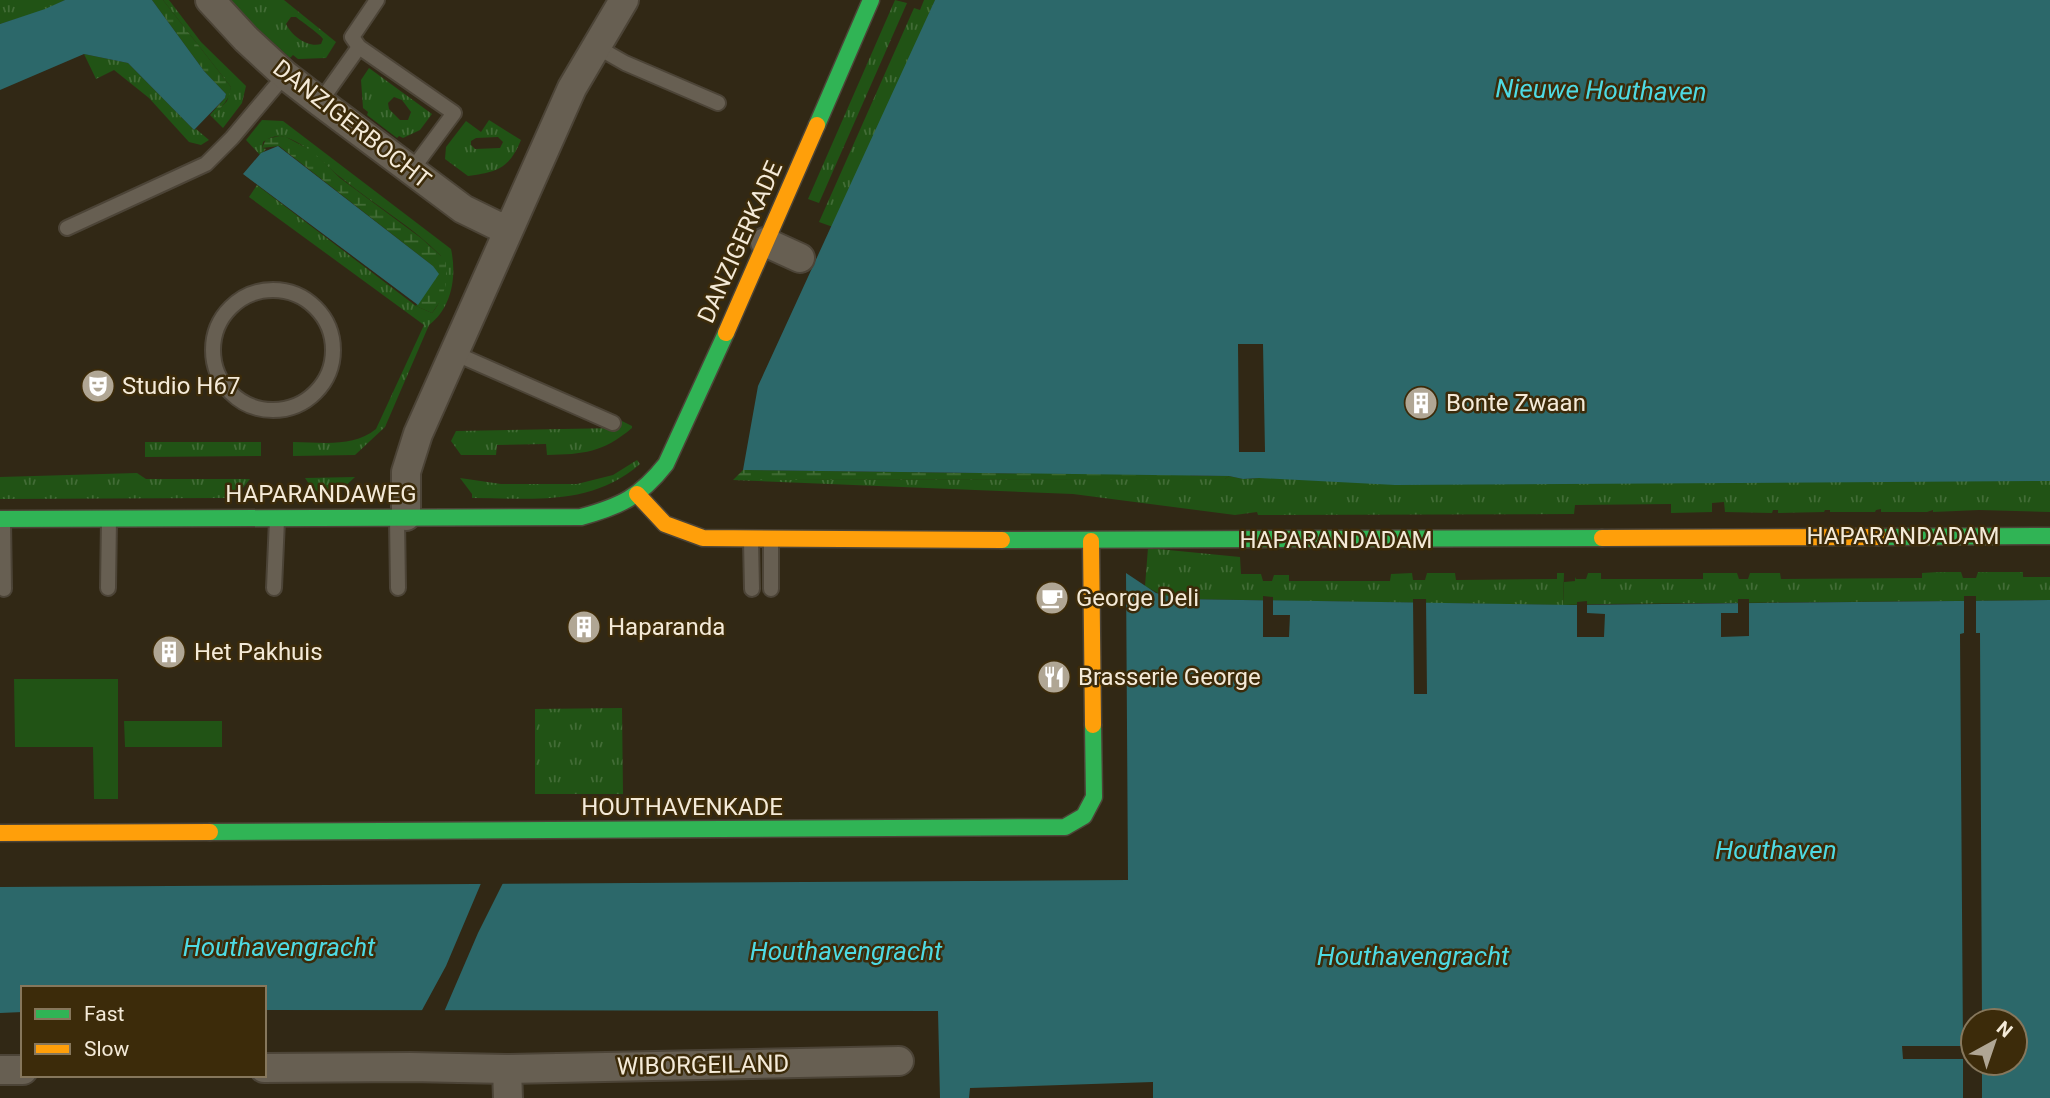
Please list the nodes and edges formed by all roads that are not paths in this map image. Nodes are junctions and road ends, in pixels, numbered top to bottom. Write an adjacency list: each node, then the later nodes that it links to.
1 (210, 0): 7 (street, DANZIGERBOCHT)
2 (377, 0): 5 (lane)
3 (624, 0): 6 (street)
4 (870, 0): 13 (street, DANZIGERKADE)
5 (359, 47): 8 (lane); 10 (lane)
6 (597, 47): 9 (lane); 12 (street)
7 (285, 75): 8 (street, DANZIGERBOCHT); 11 (lane)
8 (320, 102): 10 (street, DANZIGERBOCHT)
9 (718, 103)
10 (411, 171): 12 (street, DANZIGERBOCHT)
11 (67, 228)
12 (508, 231): 16 (street)
13 (765, 242): 14 (street); 18 (street, DANZIGERKADE)
14 (800, 258)
15 (212, 349): 15 (lane)
16 (454, 353): 17 (lane); 19 (street)
17 (613, 423)
18 (638, 494): 19 (street, HAPARANDAWEG); 24 (street, HAPARANDADAM)
19 (402, 516): 21 (street, HAPARANDAWEG); 29 (lane)
20 (108, 517): 21 (street, HAPARANDAWEG); 22 (street, HAPARANDAWEG); 27 (lane)
21 (277, 517): 28 (lane)
22 (2, 519): 30 (lane)
23 (2050, 536): 26 (street, HAPARANDADAM)
24 (751, 539): 25 (street, HAPARANDADAM); 31 (lane)
25 (771, 539): 26 (street, HAPARANDADAM); 32 (lane)
26 (1091, 541): 33 (street, HOUTHAVENKADE)
27 (108, 588)
28 (274, 588)
29 (398, 588)
30 (4, 589)
31 (752, 589)
32 (771, 589)
33 (0, 833)
34 (899, 1061): 36 (street, WIBORGEILAND)
35 (266, 1068): 36 (street, WIBORGEILAND)
36 (507, 1069): 39 (street)
37 (0, 1070): 38 (street)
38 (21, 1070)
39 (508, 1098)

